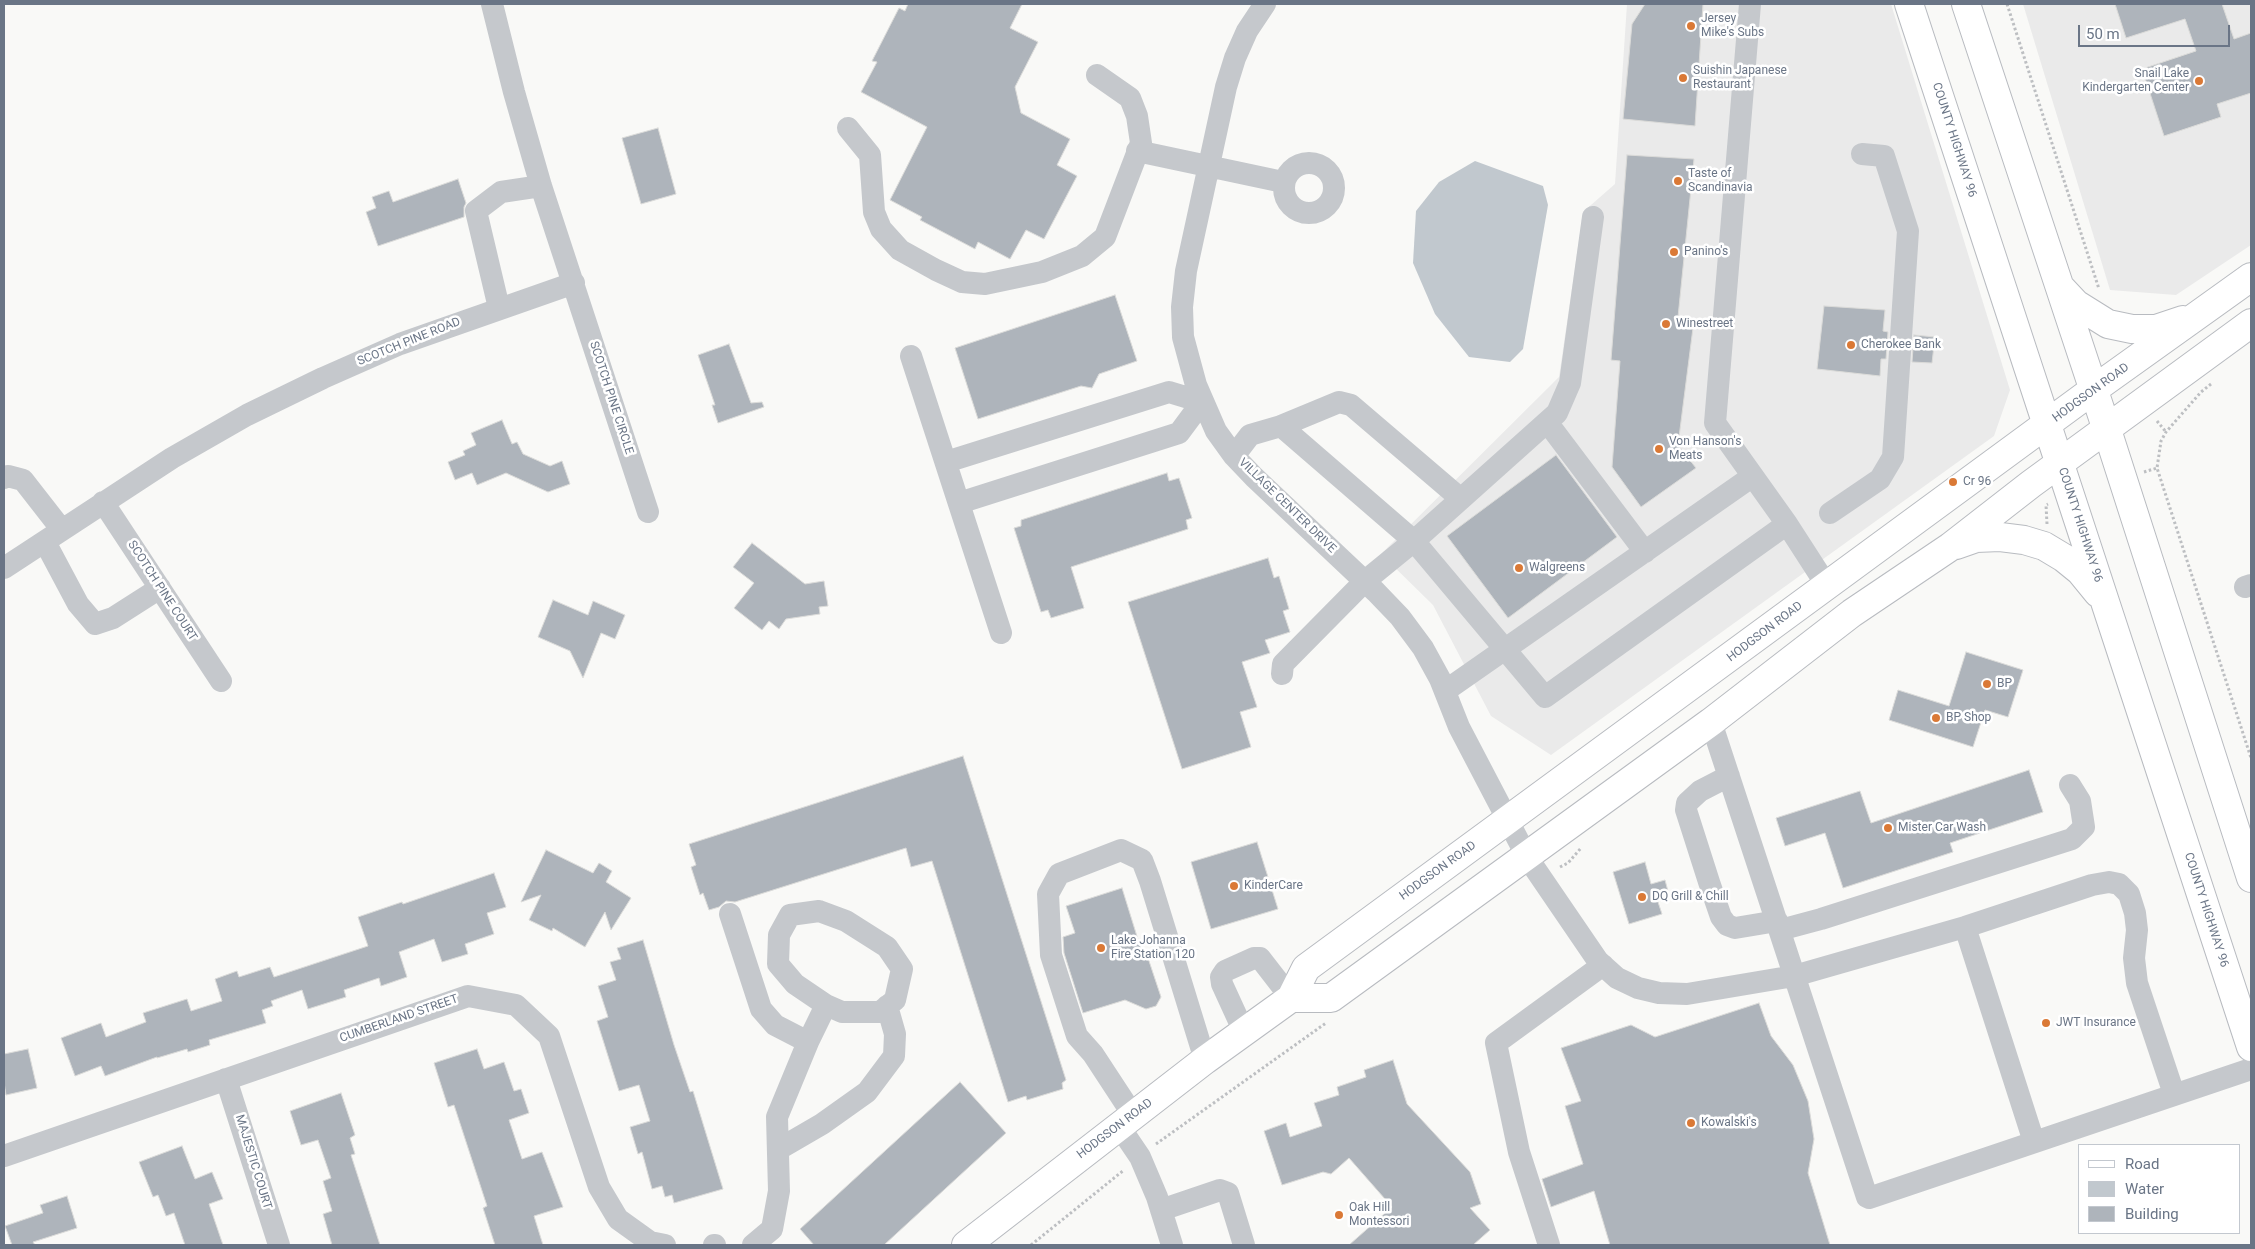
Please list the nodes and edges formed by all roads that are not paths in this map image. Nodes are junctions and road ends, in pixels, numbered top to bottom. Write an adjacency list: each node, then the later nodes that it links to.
1 (492, 4): 12 (street)
2 (1265, 4): 10 (street, VILLAGE CENTER DRIVE)
3 (1750, 4): 30 (street)
4 (1910, 4): 24 (main road, COUNTY HIGHWAY 96)
5 (1966, 4): 16 (main road)
6 (1097, 75): 8 (street)
7 (848, 128): 8 (street)
8 (1137, 151): 10 (street)
9 (1862, 154): 36 (street)
10 (1209, 167): 11 (street); 22 (street, VILLAGE CENTER DRIVE)
11 (1283, 182)
12 (542, 186): 15 (street); 17 (street)
13 (1593, 217): 23 (street)
14 (2251, 277): 18 (main road, HODGSON ROAD)
15 (574, 283): 17 (street, SCOTCH PINE ROAD); 35 (street, SCOTCH PINE CIRCLE)
16 (2058, 284): 18 (main road); 21 (main road)
17 (499, 308): 33 (street, SCOTCH PINE ROAD)
18 (2203, 313): 21 (main road, HODGSON ROAD)
19 (2251, 323): 26 (main road)
20 (911, 356): 28 (street)
21 (2093, 390): 24 (main road, HODGSON ROAD); 26 (main road)
22 (1202, 402): 27 (street, VILLAGE CENTER DRIVE); 28 (street); 34 (street)
23 (1547, 422): 32 (street); 41 (street)
24 (2048, 424): 29 (main road, COUNTY HIGHWAY 96); 44 (main road, HODGSON ROAD)
25 (1281, 426): 27 (street); 32 (street); 39 (street)
26 (2107, 430): 29 (main road); 57 (main road)
27 (1234, 456): 43 (street, VILLAGE CENTER DRIVE)
28 (946, 462): 34 (street)
29 (2060, 462): 40 (main road); 46 (main road, COUNTY HIGHWAY 96)
30 (1753, 476): 37 (street); 41 (street)
31 (4, 478): 38 (street)
32 (1461, 499): 39 (street)
33 (103, 502): 38 (street, SCOTCH PINE ROAD); 45 (street, SCOTCH PINE COURT)
34 (959, 504): 47 (street)
35 (648, 512)
36 (1830, 513)
37 (1787, 524): 44 (street); 48 (street)
38 (54, 536): 42 (street, SCOTCH PINE ROAD); 45 (street)
39 (1414, 541): 43 (street); 48 (street)
40 (1950, 547): 46 (main road); 52 (main road)
41 (1645, 552): 48 (street)
42 (4, 568)
43 (1365, 581): 49 (street); 51 (street, VILLAGE CENTER DRIVE)
44 (1827, 586): 55 (main road, HODGSON ROAD)
45 (160, 588): 50 (street, SCOTCH PINE COURT)
46 (2105, 602): 68 (main road, COUNTY HIGHWAY 96)
47 (1001, 633)
48 (1506, 650): 51 (street)
49 (1282, 674)
50 (221, 681)
51 (1445, 691): 55 (street, VILLAGE CENTER DRIVE)
52 (1711, 722): 53 (street); 56 (main road)
53 (1729, 776): 59 (street); 59 (street)
54 (2070, 785): 59 (street)
55 (1507, 820): 56 (street, VILLAGE CENTER DRIVE); 63 (main road, HODGSON ROAD)
56 (1527, 857): 61 (street, VILLAGE CENTER DRIVE); 63 (main road)
57 (2251, 878)
58 (730, 914): 67 (street)
59 (1778, 926): 62 (street)
60 (1965, 926): 62 (street, VILLAGE CENTER DRIVE); 72 (street, VILLAGE CENTER DRIVE); 74 (street)
61 (1603, 965): 62 (street, VILLAGE CENTER DRIVE); 84 (street)
62 (1794, 976): 74 (street)
63 (1291, 998): 66 (main road, HODGSON ROAD); 66 (street)
64 (826, 1005): 65 (street); 65 (street); 67 (street)
65 (888, 1006): 75 (street)
66 (1244, 1032): 69 (main road, HODGSON ROAD)
67 (808, 1042): 75 (street)
68 (2251, 1047)
69 (1205, 1060): 73 (main road, HODGSON ROAD); 73 (street)
70 (2251, 1069): 72 (street)
71 (226, 1079): 76 (street, CUMBERLAND STREET); 78 (street, MAJESTIC COURT); 79 (street, CUMBERLAND STREET)
72 (2174, 1094): 74 (street)
73 (1126, 1120): 77 (street); 81 (main road, HODGSON ROAD)
74 (2034, 1142)
75 (779, 1149): 80 (street)
76 (4, 1156)
77 (1161, 1210): 82 (street); 83 (street)
78 (279, 1245)
79 (666, 1245)
80 (753, 1245)
81 (966, 1245)
82 (1172, 1245)
83 (1244, 1245)
84 (1550, 1245)

